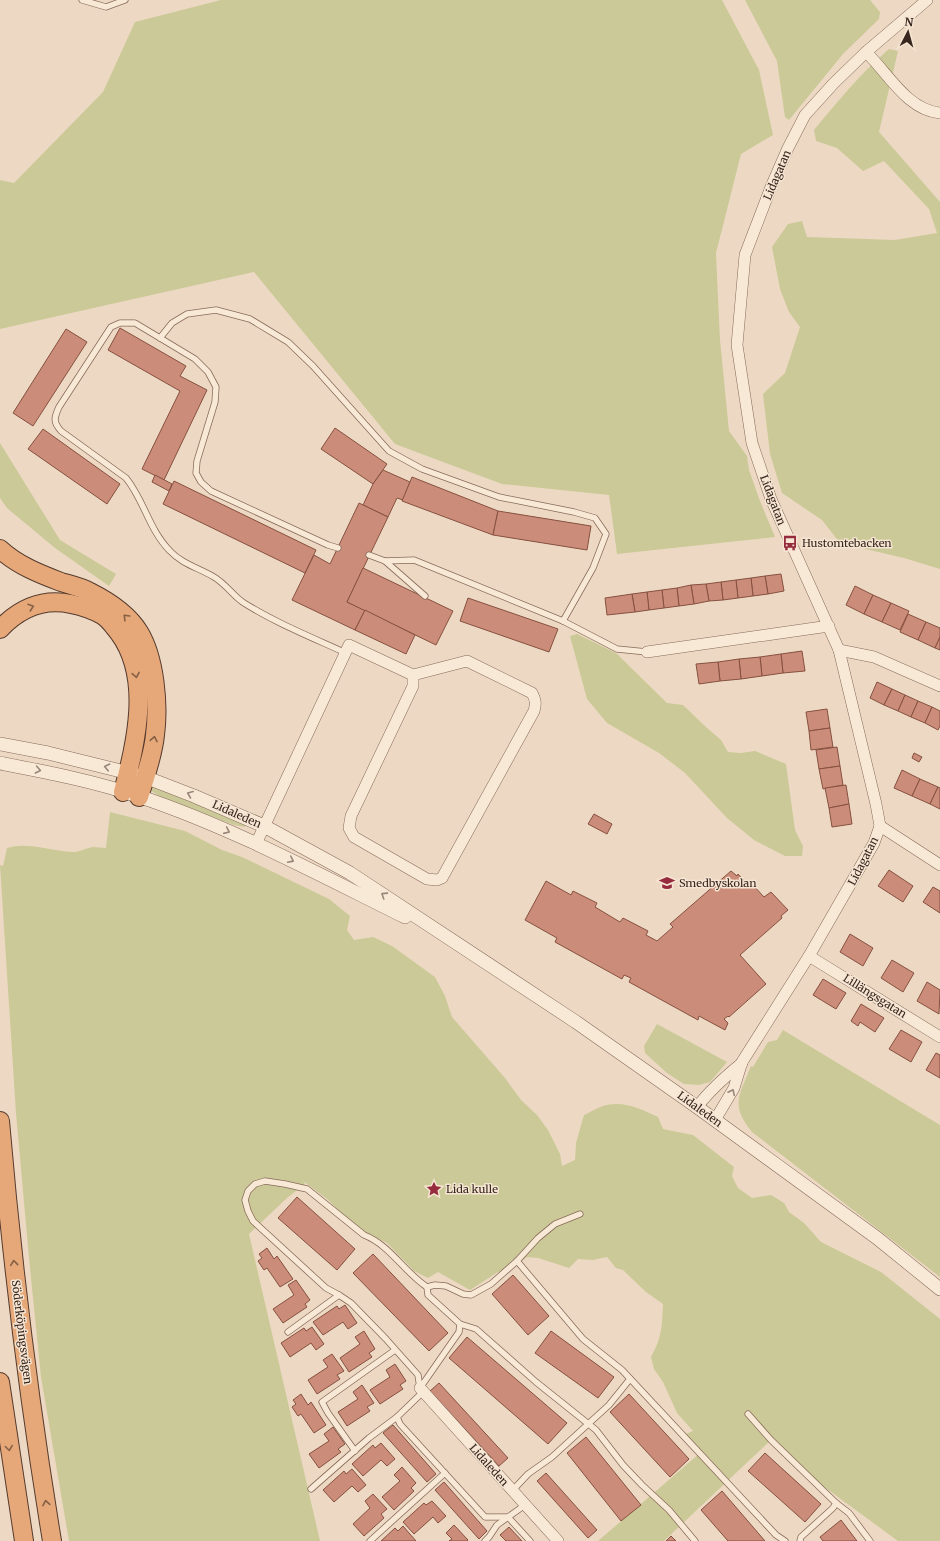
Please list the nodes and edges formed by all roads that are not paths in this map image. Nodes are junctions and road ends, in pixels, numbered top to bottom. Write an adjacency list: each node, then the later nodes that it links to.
1 (82, 0): 2 (lane)
2 (125, 0)
3 (927, 0): 4 (street, Lidagatan)
4 (866, 52): 5 (street); 13 (street, Lidagatan)
5 (940, 113)
6 (160, 338): 7 (lane); 12 (lane); 17 (lane)
7 (338, 548)
8 (0, 549): 22 (highway, one-way to 8)
9 (369, 555): 10 (lane)
10 (385, 560): 11 (lane); 12 (lane)
11 (425, 596)
12 (563, 621): 16 (lane)
13 (829, 626): 15 (street, Lidagatan); 16 (street)
14 (0, 629): 22 (highway, one-way to 22)
15 (839, 650): 19 (street); 25 (street, Lidagatan)
16 (648, 652)
17 (346, 653): 18 (street); 24 (street)
18 (413, 674): 18 (street)
19 (940, 686)
20 (0, 744): 22 (street, Lidaleden, one-way to 20)
21 (0, 763): 23 (street, Lidaleden, one-way to 23)
22 (136, 774): 23 (highway); 24 (street, Lidaleden, one-way to 22)
23 (131, 794): 26 (street, Lidaleden, one-way to 26)
24 (264, 826): 26 (street); 28 (street, Lidaleden, one-way to 24)
25 (880, 826): 27 (street); 29 (street, Lidagatan)
26 (256, 844): 28 (street, Lidaleden, one-way to 28)
27 (940, 865)
28 (451, 940): 32 (street, Lidaleden)
29 (810, 956): 30 (street, Lillängsgatan); 31 (street, Lidagatan)
30 (940, 1037)
31 (742, 1062): 32 (street, Lidagatan); 33 (street, Lidagatan, one-way to 31)
32 (698, 1107): 33 (street, Lidaleden)
33 (716, 1120): 38 (street, Lidaleden)
34 (0, 1121): 57 (highway, Söderköpingsvägen, one-way to 34)
35 (580, 1214): 36 (lane)
36 (517, 1261): 37 (lane); 43 (lane)
37 (427, 1287): 39 (lane); 40 (lane)
38 (940, 1289)
39 (339, 1295): 41 (lane); 42 (lane)
40 (460, 1324): 45 (lane); 48 (lane)
41 (288, 1332)
42 (396, 1350): 45 (lane); 49 (lane)
43 (630, 1379): 48 (lane); 63 (lane)
44 (0, 1382): 56 (highway, one-way to 56)
45 (422, 1390): 47 (lane); 52 (street, Lidaleden)
46 (748, 1414): 53 (lane)
47 (397, 1417): 49 (lane); 50 (lane)
48 (588, 1423): 52 (lane); 62 (lane)
49 (355, 1451): 51 (lane)
50 (445, 1473): 55 (lane); 58 (lane)
51 (311, 1489)
52 (512, 1491): 54 (street, Lidaleden)
53 (836, 1503): 64 (lane); 65 (lane)
54 (525, 1505): 55 (lane); 61 (street, Lidaleden)
55 (508, 1517): 59 (lane); 60 (lane)
56 (24, 1541)
57 (52, 1541)
58 (370, 1541)
59 (485, 1541)
60 (530, 1541)
61 (558, 1541)
62 (695, 1541)
63 (785, 1541)
64 (800, 1541)
65 (870, 1541)

